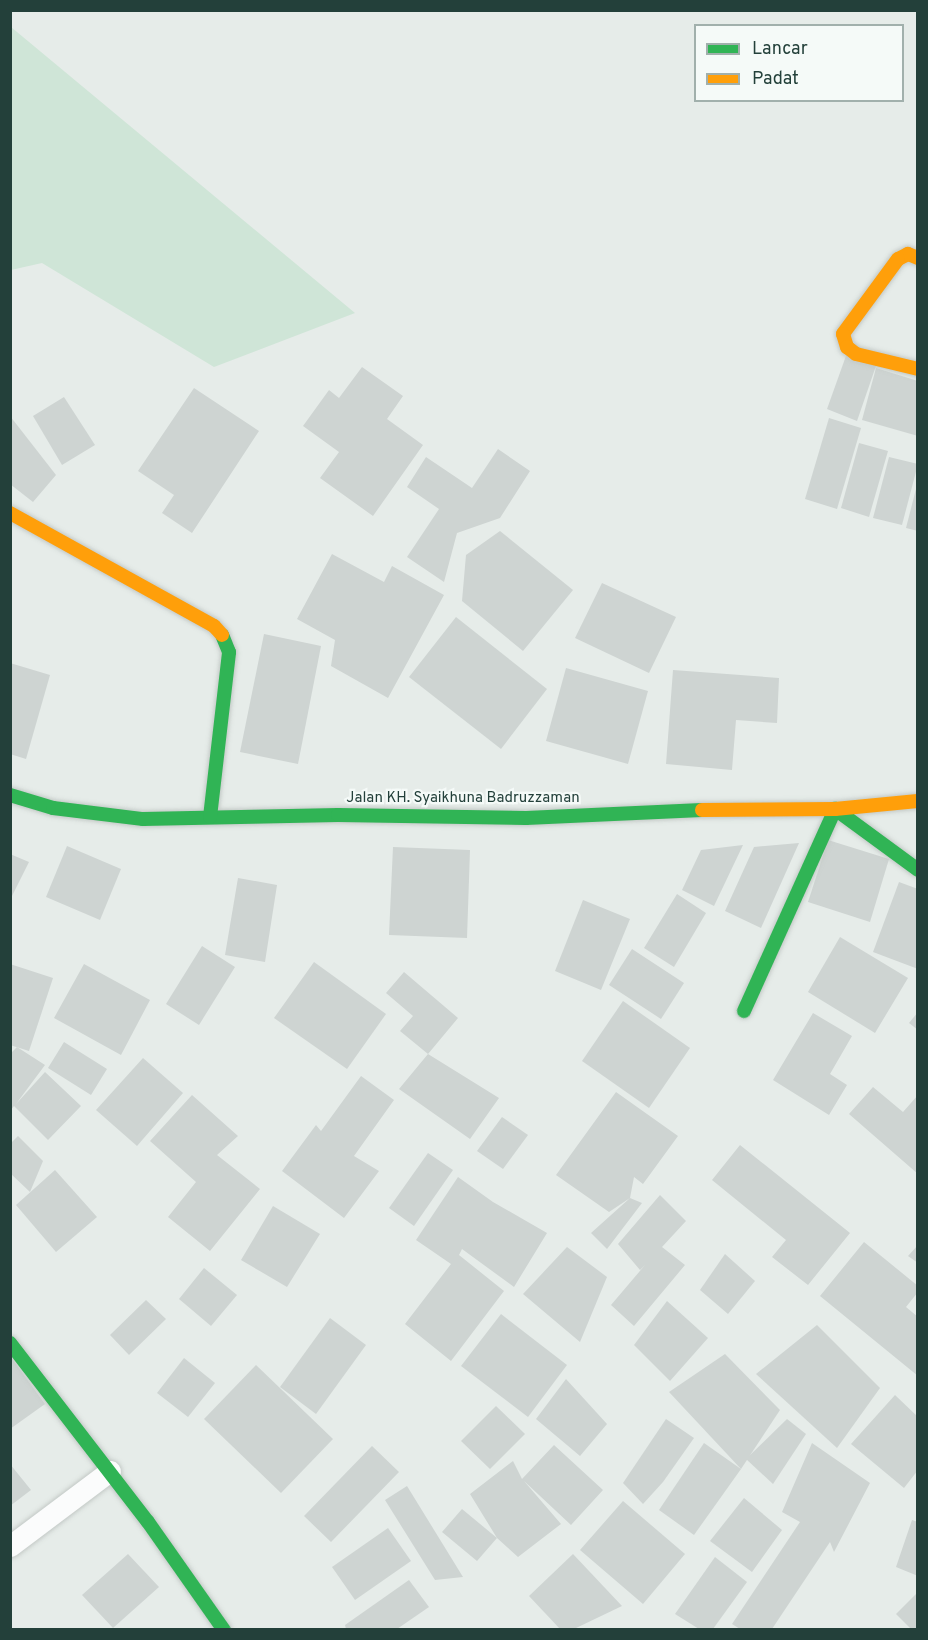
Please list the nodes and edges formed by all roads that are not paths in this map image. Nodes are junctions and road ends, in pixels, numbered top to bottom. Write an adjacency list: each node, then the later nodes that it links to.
1 (918, 258): 2 (street)
2 (918, 369)
3 (10, 513): 7 (street)
4 (10, 795): 7 (street, Jalan KH. Syaikhuna Badruzzaman)
5 (918, 801): 6 (street, Jalan KH. Syaikhuna Badruzzaman)
6 (835, 809): 7 (street, Jalan KH. Syaikhuna Badruzzaman); 8 (street); 9 (street)
7 (210, 817)
8 (918, 870)
9 (744, 1011)
10 (10, 1343): 11 (street)
11 (110, 1471): 12 (lane); 13 (street)
12 (10, 1546)
13 (224, 1629)

